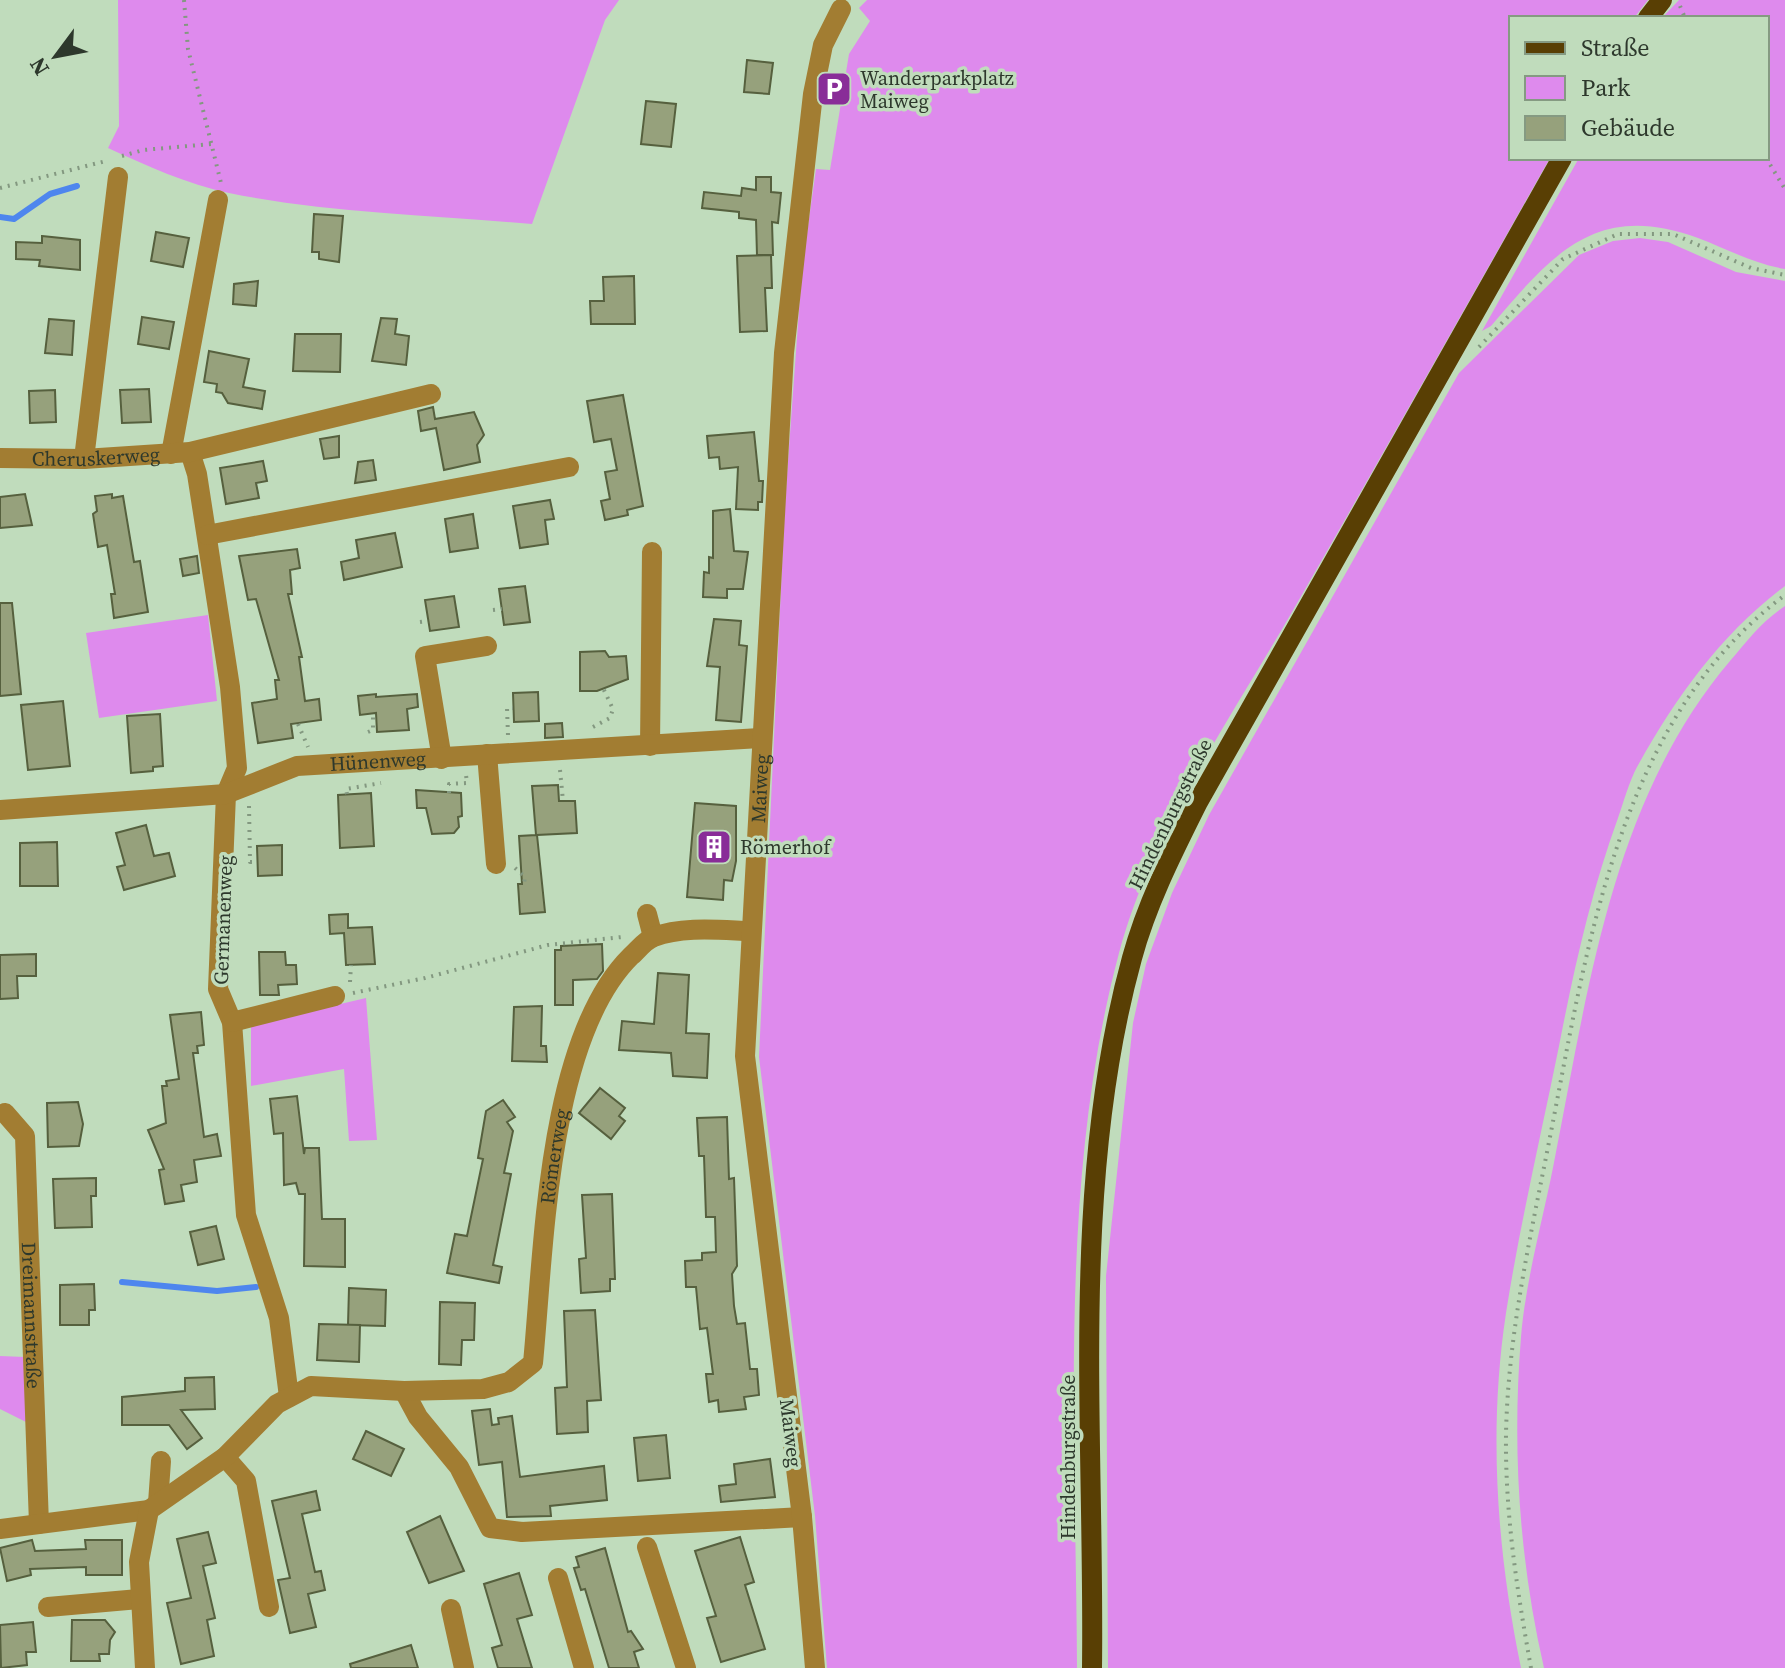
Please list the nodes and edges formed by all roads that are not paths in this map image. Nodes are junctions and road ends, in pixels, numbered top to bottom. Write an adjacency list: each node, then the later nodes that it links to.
1 (1662, 0): 3 (main road)
2 (841, 9): 15 (street, Maiweg)
3 (1650, 16)
4 (1561, 160): 47 (main road, Hindenburgstraße)
5 (119, 167): 10 (street)
6 (218, 200): 8 (street)
7 (431, 394): 8 (street, Cheruskerweg)
8 (180, 453): 10 (street, Cheruskerweg); 12 (street, Germanenweg)
9 (0, 458): 10 (street, Cheruskerweg)
10 (84, 459)
11 (569, 467): 12 (street)
12 (207, 535): 19 (street, Germanenweg)
13 (652, 552): 16 (street)
14 (487, 646): 18 (street)
15 (760, 738): 16 (street, Hünenweg); 23 (street, Maiweg)
16 (650, 746): 17 (street, Hünenweg)
17 (487, 754): 18 (street, Hünenweg); 21 (street)
18 (442, 759): 19 (street, Hünenweg)
19 (226, 794): 20 (street, Hünenweg); 26 (street, Germanenweg)
20 (0, 810)
21 (496, 864)
22 (647, 914): 24 (street)
23 (750, 931): 24 (street); 33 (street, Maiweg)
24 (650, 939): 28 (street, Römerweg)
25 (335, 996): 26 (street)
26 (232, 1022): 29 (street, Germanenweg)
27 (5, 1113): 34 (street, Dreimannstraße)
28 (404, 1391): 29 (street, Römerweg); 33 (street)
29 (289, 1397): 30 (street, Römerweg)
30 (225, 1457): 32 (street, Römerweg); 40 (street)
31 (161, 1461): 32 (street)
32 (154, 1507): 34 (street); 38 (street)
33 (802, 1517): 46 (street, Maiweg)
34 (39, 1524): 35 (street)
35 (0, 1529)
36 (647, 1547): 45 (street)
37 (558, 1578): 44 (street)
38 (139, 1599): 39 (street); 42 (street)
39 (48, 1607)
40 (269, 1607)
41 (451, 1609): 43 (street)
42 (145, 1668)
43 (464, 1668)
44 (584, 1668)
45 (686, 1668)
46 (815, 1668)
47 (1092, 1668)

